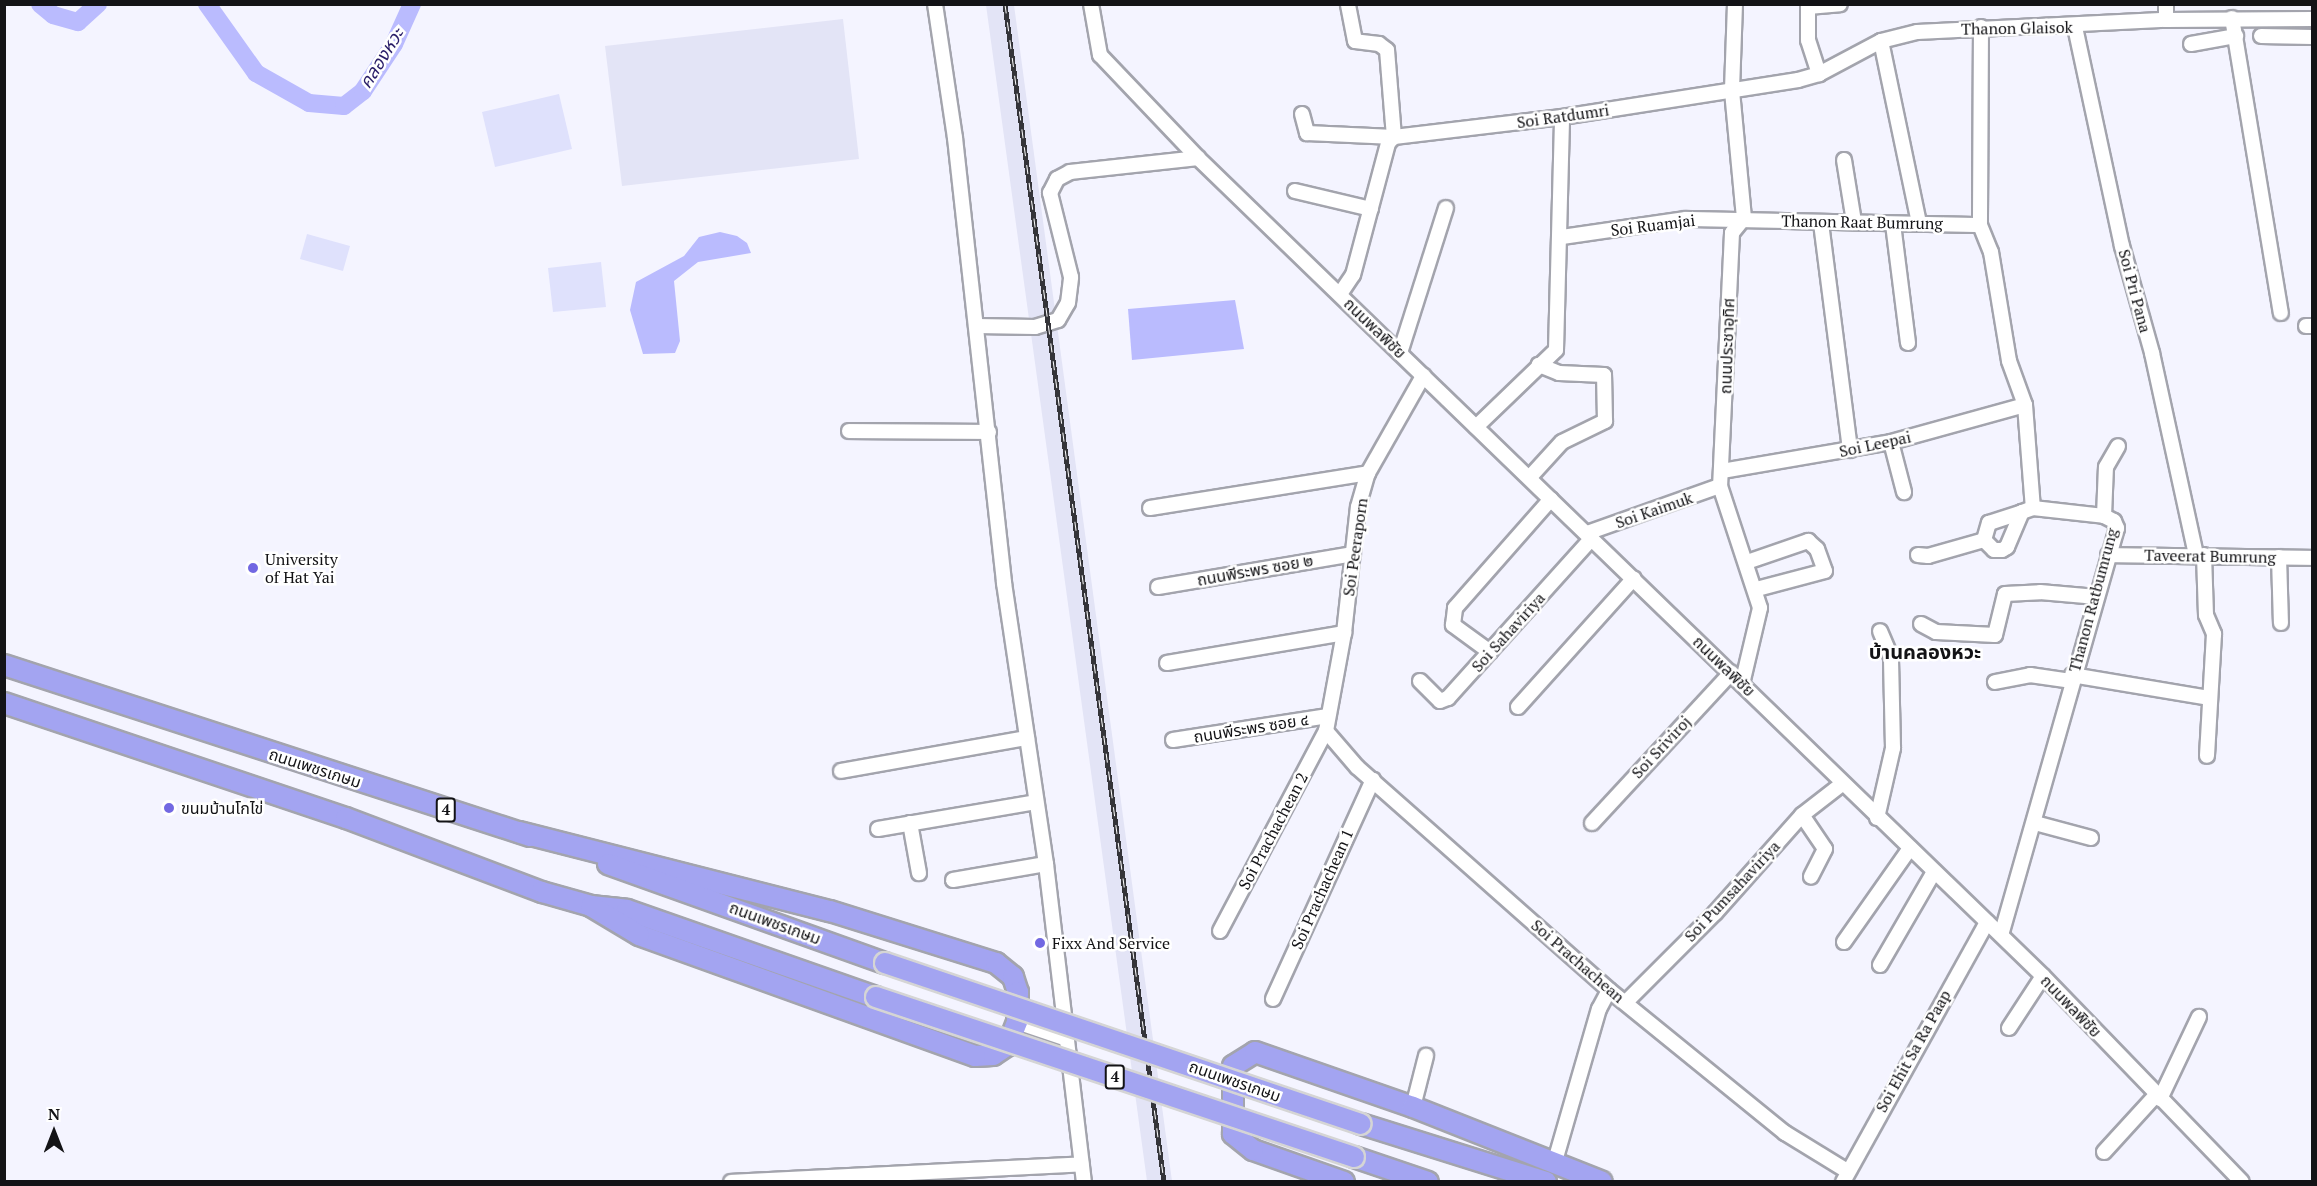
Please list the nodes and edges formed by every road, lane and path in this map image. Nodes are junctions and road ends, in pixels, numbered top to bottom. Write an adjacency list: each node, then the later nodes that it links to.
1 (935, 4): 37 (street)
2 (1091, 4): 23 (street, ถนนพลพิชัย)
3 (1348, 4): 22 (street)
4 (1736, 4): 19 (street)
5 (1840, 4): 7 (street)
6 (2166, 4): 10 (street)
7 (1808, 6): 18 (street)
8 (2232, 18): 9 (street, Thanon Glaisok); 10 (street, Thanon Glaisok); 13 (street)
9 (2313, 19)
10 (2166, 20): 12 (street, Thanon Glaisok)
11 (1981, 27): 12 (street, Thanon Glaisok); 16 (street, Thanon Glaisok); 33 (street)
12 (2075, 27): 63 (street, Soi Pri Pana)
13 (2236, 36): 17 (street); 36 (street)
14 (2261, 36): 15 (street)
15 (2313, 37)
16 (1881, 40): 18 (street, Thanon Glaisok); 31 (street)
17 (2191, 44)
18 (1820, 74): 19 (street, Thanon Glaisok)
19 (1732, 91): 21 (street, Soi Ratdumri); 28 (street)
20 (1302, 114): 22 (street, Soi Ratdumri)
21 (1562, 117): 22 (street, Soi Ratdumri); 34 (street)
22 (1394, 137): 27 (street)
23 (1198, 158): 35 (street, ถนนพลพิชัย); 37 (street)
24 (1844, 160): 29 (street)
25 (1295, 191): 27 (street)
26 (1446, 208): 39 (street)
27 (1371, 209): 35 (street)
28 (1744, 218): 30 (street, Thanon Raat Bumrung); 34 (street, Soi Ruamjai); 49 (street, ถนนประชาอุทิศ)
29 (1854, 222): 30 (street, Thanon Raat Bumrung); 32 (street, Thanon Raat Bumrung)
30 (1821, 223): 48 (street)
31 (1919, 223): 32 (street, Thanon Raat Bumrung); 33 (street, Thanon Raat Bumrung)
32 (1893, 224): 38 (street)
33 (1980, 225): 42 (street)
34 (1562, 237): 40 (street)
35 (1340, 294): 39 (street, ถนนพลพิชัย)
36 (2281, 313)
37 (977, 326): 45 (street)
38 (1908, 343)
39 (1400, 353): 41 (street, ถนนพลพิชัย)
40 (1539, 364): 43 (street); 51 (street)
41 (1423, 376): 43 (street, ถนนพลพิชัย); 50 (street, Soi Peeraporn)
42 (2025, 405): 46 (street, Soi Leepai); 56 (street)
43 (1476, 428): 51 (street, ถนนพลพิชัย)
44 (849, 431): 45 (street)
45 (989, 432): 88 (street)
46 (1891, 442): 48 (street, Soi Leepai); 53 (street)
47 (2118, 446): 57 (street)
48 (1850, 450): 49 (street, Soi Leepai)
49 (1722, 471): 52 (street, ถนนประชาอุทิศ)
50 (1368, 473): 55 (street); 60 (street, Soi Peeraporn)
51 (1530, 477): 54 (street, ถนนพลพิชัย)
52 (1720, 486): 58 (street, Soi Kaimuk); 66 (street, ถนนประชาอุทิศ)
53 (1904, 492)
54 (1551, 499): 58 (street, ถนนพลพิชัย); 75 (street)
55 (1150, 508)
56 (2027, 510): 57 (street, Thanon Ratbumrung); 59 (street); 59 (street)
57 (2104, 516): 62 (street, Thanon Ratbumrung)
58 (1590, 535): 67 (street, ถนนพลพิชัย); 75 (street, Soi Sahaviriya)
59 (1984, 540): 61 (street)
60 (1353, 554): 68 (street, ถนนพีระพร ซอย ๒); 74 (street, Soi Peeraporn)
61 (1918, 555)
62 (2108, 555): 63 (street, Taveerat Bumrung); 70 (street, Thanon Ratbumrung)
63 (2200, 555): 64 (street, Taveerat Bumrung); 83 (street, Soi Pri Pana)
64 (2278, 557): 65 (street, Taveerat Bumrung); 71 (street)
65 (2313, 558)
66 (1747, 562): 69 (street, ถนนประชาอุทิศ); 69 (street)
67 (1634, 578): 78 (street, ถนนพลพิชัย); 85 (street)
68 (1158, 587)
69 (1757, 589): 82 (street, ถนนประชาอุทิศ)
70 (2097, 597): 72 (street); 79 (street, Thanon Ratbumrung)
71 (2281, 623)
72 (1921, 624)
73 (1880, 631): 96 (street)
74 (1344, 633): 76 (street); 86 (street, Soi Peeraporn)
75 (1490, 652): 80 (street, Soi Sahaviriya)
76 (1167, 663)
77 (4, 665): 101 (highway, ถนนเพชรเกษม / 4)
78 (1731, 673): 82 (street, ถนนพลพิชัย); 98 (street, Soi Sriviroj)
79 (2072, 678): 81 (street); 83 (street); 99 (street, Thanon Ratbumrung)
80 (1420, 681)
81 (1995, 682)
82 (1742, 684): 93 (street, ถนนพลพิชัย)
83 (2210, 698): 90 (street, Soi Pri Pana)
84 (4, 703): 109 (highway, ถนนเพชรเกษม / 4)
85 (1518, 707)
86 (1328, 716): 87 (street, Soi Peeraporn); 89 (street, ถนนพีระพร ซอย ๔)
87 (1326, 731): 92 (street, Soi Prachachean); 111 (street, Soi Prachachean 2)
88 (1027, 738): 91 (street); 94 (street)
89 (1173, 740)
90 (2207, 756)
91 (841, 771)
92 (1372, 780): 116 (street, Soi Prachachean); 117 (street, Soi Prachachean 1)
93 (1842, 784): 95 (street, Soi Pumsahaviriya); 96 (street, ถนนพลพิชัย)
94 (1036, 802): 97 (street); 104 (street)
95 (1802, 815): 107 (street); 118 (street, Soi Pumsahaviriya)
96 (1877, 818): 103 (street, ถนนพลพิชัย)
97 (909, 823): 100 (street); 106 (street)
98 (1593, 823)
99 (2035, 823): 102 (street); 112 (street, Thanon Ratbumrung)
100 (878, 829)
101 (519, 832): 120 (highway); 136 (highway, ถนนเพชรเกษม / 4, bridge)
102 (2091, 838)
103 (1910, 848): 105 (street, ถนนพลพิชัย); 113 (street)
104 (1046, 864): 108 (street); 122 (street)
105 (1934, 872): 110 (street, ถนนพลพิชัย); 114 (street)
106 (919, 873)
107 (1811, 877)
108 (953, 880)
109 (591, 906): 120 (highway); 135 (highway, ถนนเพชรเกษม / 4, bridge)
110 (1987, 922): 112 (street, ถนนพลพิชัย); 129 (street, Soi Ehit Sa Ra Paap)
111 (1220, 931)
112 (2001, 935): 115 (street, ถนนพลพิชัย)
113 (1844, 942)
114 (1880, 965)
115 (2043, 976): 121 (street); 124 (street, ถนนพลพิชัย)
116 (1609, 990): 118 (street, Soi Prachachean); 127 (street)
117 (1273, 999)
118 (1626, 1002): 129 (street, Soi Prachachean)
119 (2199, 1017): 124 (street)
120 (1017, 1022): 122 (street)
121 (2009, 1028)
122 (1064, 1038): 128 (street)
123 (1426, 1056): 125 (street)
124 (2158, 1097): 126 (street); 131 (street, ถนนพลพิชัย)
125 (1413, 1107): 127 (highway); 134 (highway)
126 (2104, 1152)
127 (1555, 1161): 137 (highway)
128 (1082, 1164): 130 (street); 133 (street)
129 (1845, 1176)
130 (864, 1177): 132 (street)
131 (2237, 1180)
132 (731, 1182)
133 (1084, 1182)
134 (1344, 1182)
135 (1428, 1182)
136 (1546, 1182)
137 (1602, 1182)

